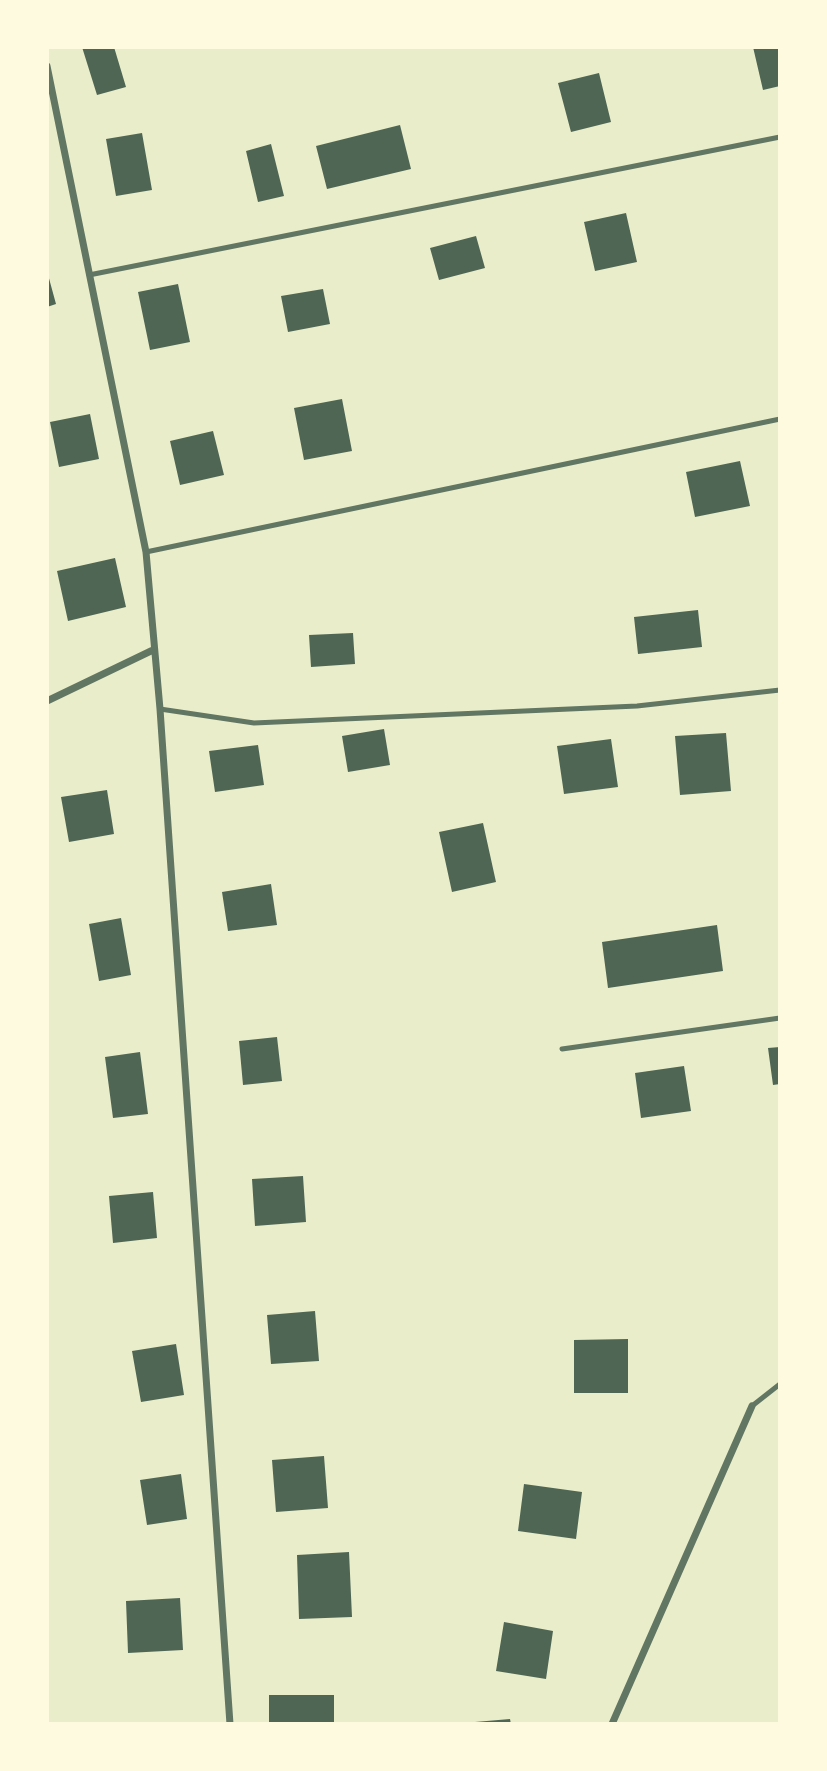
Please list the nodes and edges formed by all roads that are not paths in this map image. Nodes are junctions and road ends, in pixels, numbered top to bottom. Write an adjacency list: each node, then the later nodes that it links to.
1 (47, 66): 3 (street)
2 (780, 137): 3 (lane)
3 (89, 275): 5 (street)
4 (780, 419): 5 (lane)
5 (146, 552): 6 (street)
6 (153, 650): 8 (street); 9 (street)
7 (780, 690): 9 (lane)
8 (47, 701)
9 (160, 709): 14 (street)
10 (780, 1018): 11 (lane)
11 (562, 1049)
12 (780, 1384): 13 (lane)
13 (752, 1406): 15 (street)
14 (230, 1724)
15 (611, 1724)

